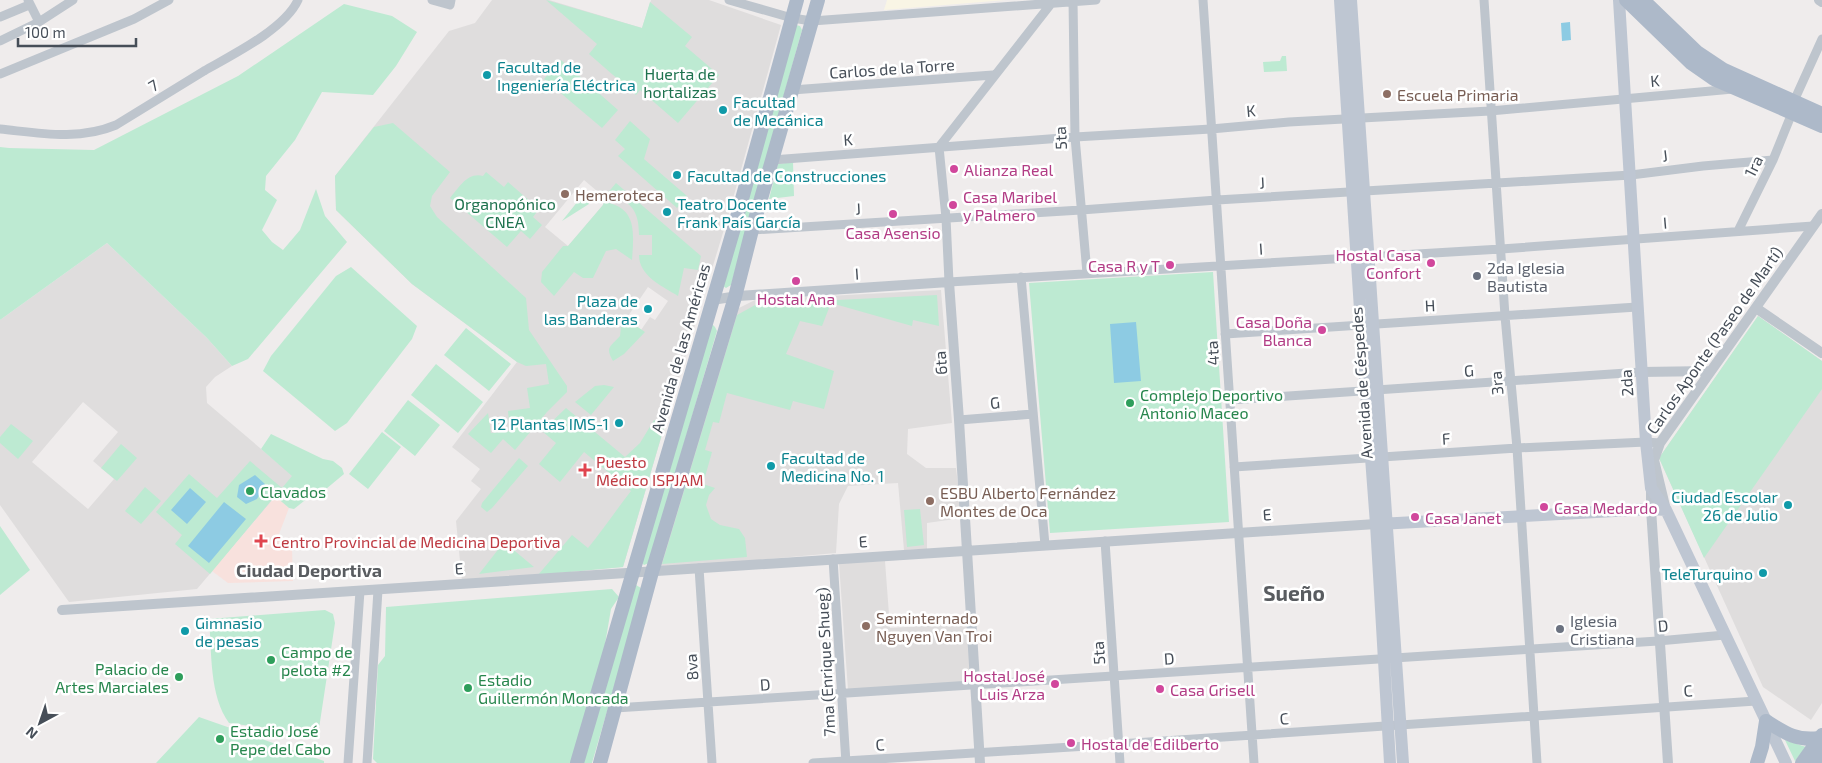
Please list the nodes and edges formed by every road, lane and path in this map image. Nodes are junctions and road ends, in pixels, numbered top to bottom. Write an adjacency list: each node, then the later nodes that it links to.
1 (73, 0): 25 (street)
2 (168, 0): 28 (street)
3 (298, 0): 39 (street, 7)
4 (432, 0): 5 (street)
5 (451, 0)
6 (729, 0): 23 (street)
7 (797, 0): 23 (main road, Avenida de las Américas)
8 (818, 0): 24 (main road)
9 (1096, 0): 18 (street)
10 (1203, 0): 40 (street, 4ta)
11 (1340, 0): 37 (main road, Avenida de Céspedes)
12 (1351, 0): 37 (main road, Avenida de Céspedes)
13 (1484, 0): 35 (street, 3ra)
14 (1619, 0): 33 (main road, 2da)
15 (1626, 0): 30 (main road)
16 (1643, 0): 32 (main road)
17 (1818, 0): 21 (street)
18 (1073, 1): 20 (street); 41 (street, 5ta)
19 (28, 2): 22 (street); 25 (street)
20 (1052, 2): 24 (street); 29 (street)
21 (1822, 2)
22 (0, 17)
23 (792, 18): 24 (street); 63 (main road, Avenida de las Américas)
24 (812, 21): 31 (main road)
25 (39, 22): 27 (street)
26 (1822, 39): 34 (street, 1ra)
27 (0, 41)
28 (0, 74)
29 (994, 75): 31 (street, Carlos de la Torre); 42 (street)
30 (1734, 89): 32 (main road); 33 (street, K); 34 (main road)
31 (792, 90): 43 (main road)
32 (1781, 95): 34 (main road)
33 (1625, 98): 35 (street, K); 45 (main road, 2da)
34 (1793, 107): 36 (main road); 38 (main road); 44 (street, 1ra)
35 (1490, 111): 37 (street, K); 46 (street, 3ra)
36 (1822, 114)
37 (1353, 118): 40 (street, K); 47 (main road, Avenida de Céspedes)
38 (1822, 126)
39 (0, 129)
40 (1211, 129): 41 (street, K); 48 (street, 4ta)
41 (1075, 137): 42 (street, K); 49 (street, 5ta)
42 (939, 147): 43 (street, K); 51 (street, 6ta)
43 (772, 160): 53 (main road)
44 (1773, 160): 45 (street, J); 54 (street, 1ra)
45 (1631, 175): 46 (street, J); 55 (main road, 2da)
46 (1496, 182): 47 (street, J); 56 (street, 3ra)
47 (1358, 192): 48 (street, J); 57 (main road, Avenida de Céspedes)
48 (1217, 200): 49 (street, J); 58 (street, 4ta)
49 (1081, 210): 51 (street, J); 59 (street, 5ta)
50 (1822, 214): 52 (street, Carlos Aponte (Paseo de Martí))
51 (946, 218): 53 (street, J); 61 (street, 6ta)
52 (1813, 226): 54 (street, I); 65 (street, Carlos Aponte (Paseo de Martí))
53 (752, 230): 62 (main road)
54 (1738, 231): 55 (street, I)
55 (1634, 239): 56 (street, I); 64 (main road, 2da)
56 (1501, 249): 57 (street, I); 66 (street, 3ra)
57 (1362, 256): 58 (street, I); 67 (main road, Avenida de Céspedes)
58 (1221, 266): 59 (street, I); 68 (street, 4ta)
59 (1087, 274): 60 (street, I)
60 (1021, 277): 61 (street, I); 75 (street)
61 (949, 282): 62 (street, I); 76 (street, 6ta)
62 (735, 297): 63 (street, I); 94 (main road)
63 (712, 300): 93 (main road, Avenida de las Américas)
64 (1637, 307): 66 (street, H); 71 (main road, 2da)
65 (1756, 308): 69 (street); 70 (street, Carlos Aponte (Paseo de Martí))
66 (1505, 316): 67 (street, H); 72 (street, 3ra)
67 (1367, 324): 68 (street, H); 73 (main road, Avenida de Céspedes)
68 (1225, 334): 74 (street, 4ta)
69 (1822, 353)
70 (1711, 371): 71 (street, G); 78 (street, Carlos Aponte (Paseo de Martí))
71 (1641, 372): 72 (street, G); 77 (main road, 2da)
72 (1511, 382): 73 (street, G); 79 (street, 3ra)
73 (1372, 391): 74 (street, G); 80 (main road, Avenida de Céspedes)
74 (1230, 400): 81 (street, 4ta)
75 (1033, 414): 76 (street, G); 89 (street)
76 (959, 420): 90 (street, 6ta)
77 (1646, 442): 78 (street, F); 79 (street, F); 82 (main road, 2da)
78 (1660, 443): 84 (street, Carlos Aponte (Paseo de Martí))
79 (1517, 448): 80 (street, F); 85 (street, 3ra)
80 (1377, 458): 81 (street, F); 86 (main road, Avenida de Céspedes)
81 (1234, 467): 87 (street, 4ta)
82 (1651, 488): 83 (street, 2da); 84 (main road)
83 (1651, 509): 84 (main road, E); 85 (main road, E); 99 (street, 2da)
84 (1666, 510): 98 (main road, Carlos Aponte (Paseo de Martí))
85 (1520, 516): 86 (main road, E); 100 (street, 3ra)
86 (1382, 524): 87 (street, E); 101 (main road, Avenida de Céspedes)
87 (1238, 532): 88 (street, E); 102 (street, 4ta)
88 (1105, 541): 89 (street, E); 103 (street, 5ta)
89 (1044, 545): 90 (street, E)
90 (967, 550): 91 (street, E); 104 (street, 6ta)
91 (833, 559): 92 (street, E); 105 (street, 7ma (Enrique Shueg))
92 (699, 568): 94 (street, E); 107 (street, 8va)
93 (632, 572): 94 (street, E); 95 (street, E); 120 (main road, Avenida de las Américas)
94 (652, 572): 109 (main road)
95 (378, 590): 96 (street, E); 119 (street)
96 (360, 591): 97 (street, E); 118 (street)
97 (62, 610)
98 (1725, 635): 99 (street, D); 106 (main road, Carlos Aponte (Paseo de Martí))
99 (1658, 641): 100 (street, D); 108 (street, 2da)
100 (1529, 649): 101 (street, D); 110 (street, 3ra)
101 (1389, 658): 102 (street, D); 112 (main road, Avenida de Céspedes)
102 (1248, 668): 103 (street, D); 113 (street, 4ta)
103 (1114, 677): 104 (street, D); 115 (street, 5ta)
104 (976, 686): 105 (street, D); 116 (street, 6ta)
105 (842, 694): 107 (street, D); 117 (street, 7ma (Enrique Shueg))
106 (1756, 701): 108 (street, C); 111 (main road, Carlos Aponte (Paseo de Martí))
107 (708, 702): 109 (street, D); 122 (street, 8va)
108 (1664, 706): 110 (street, C); 129 (street, 2da)
109 (616, 708): 121 (main road)
110 (1534, 716): 112 (street, C); 128 (street, 3ra)
111 (1766, 721): 114 (main road); 130 (main road); 131 (main road, Carlos Aponte (Paseo de Martí))
112 (1394, 726): 113 (street, C); 126 (main road, Avenida de Céspedes); 127 (main road, Avenida de Céspedes)
113 (1252, 735): 115 (street, C); 125 (street, 4ta)
114 (1821, 741): 132 (main road); 133 (main road)
115 (1119, 744): 116 (street, C); 124 (street, 5ta)
116 (979, 758): 117 (street, C)
117 (845, 762): 123 (street, C)
118 (348, 763)
119 (367, 763)
120 (578, 763)
121 (600, 763)
122 (712, 763)
123 (813, 763)
124 (1120, 763)
125 (1254, 763)
126 (1390, 763)
127 (1402, 763)
128 (1537, 763)
129 (1668, 763)
130 (1757, 763)
131 (1786, 763)
132 (1802, 763)
133 (1813, 763)

